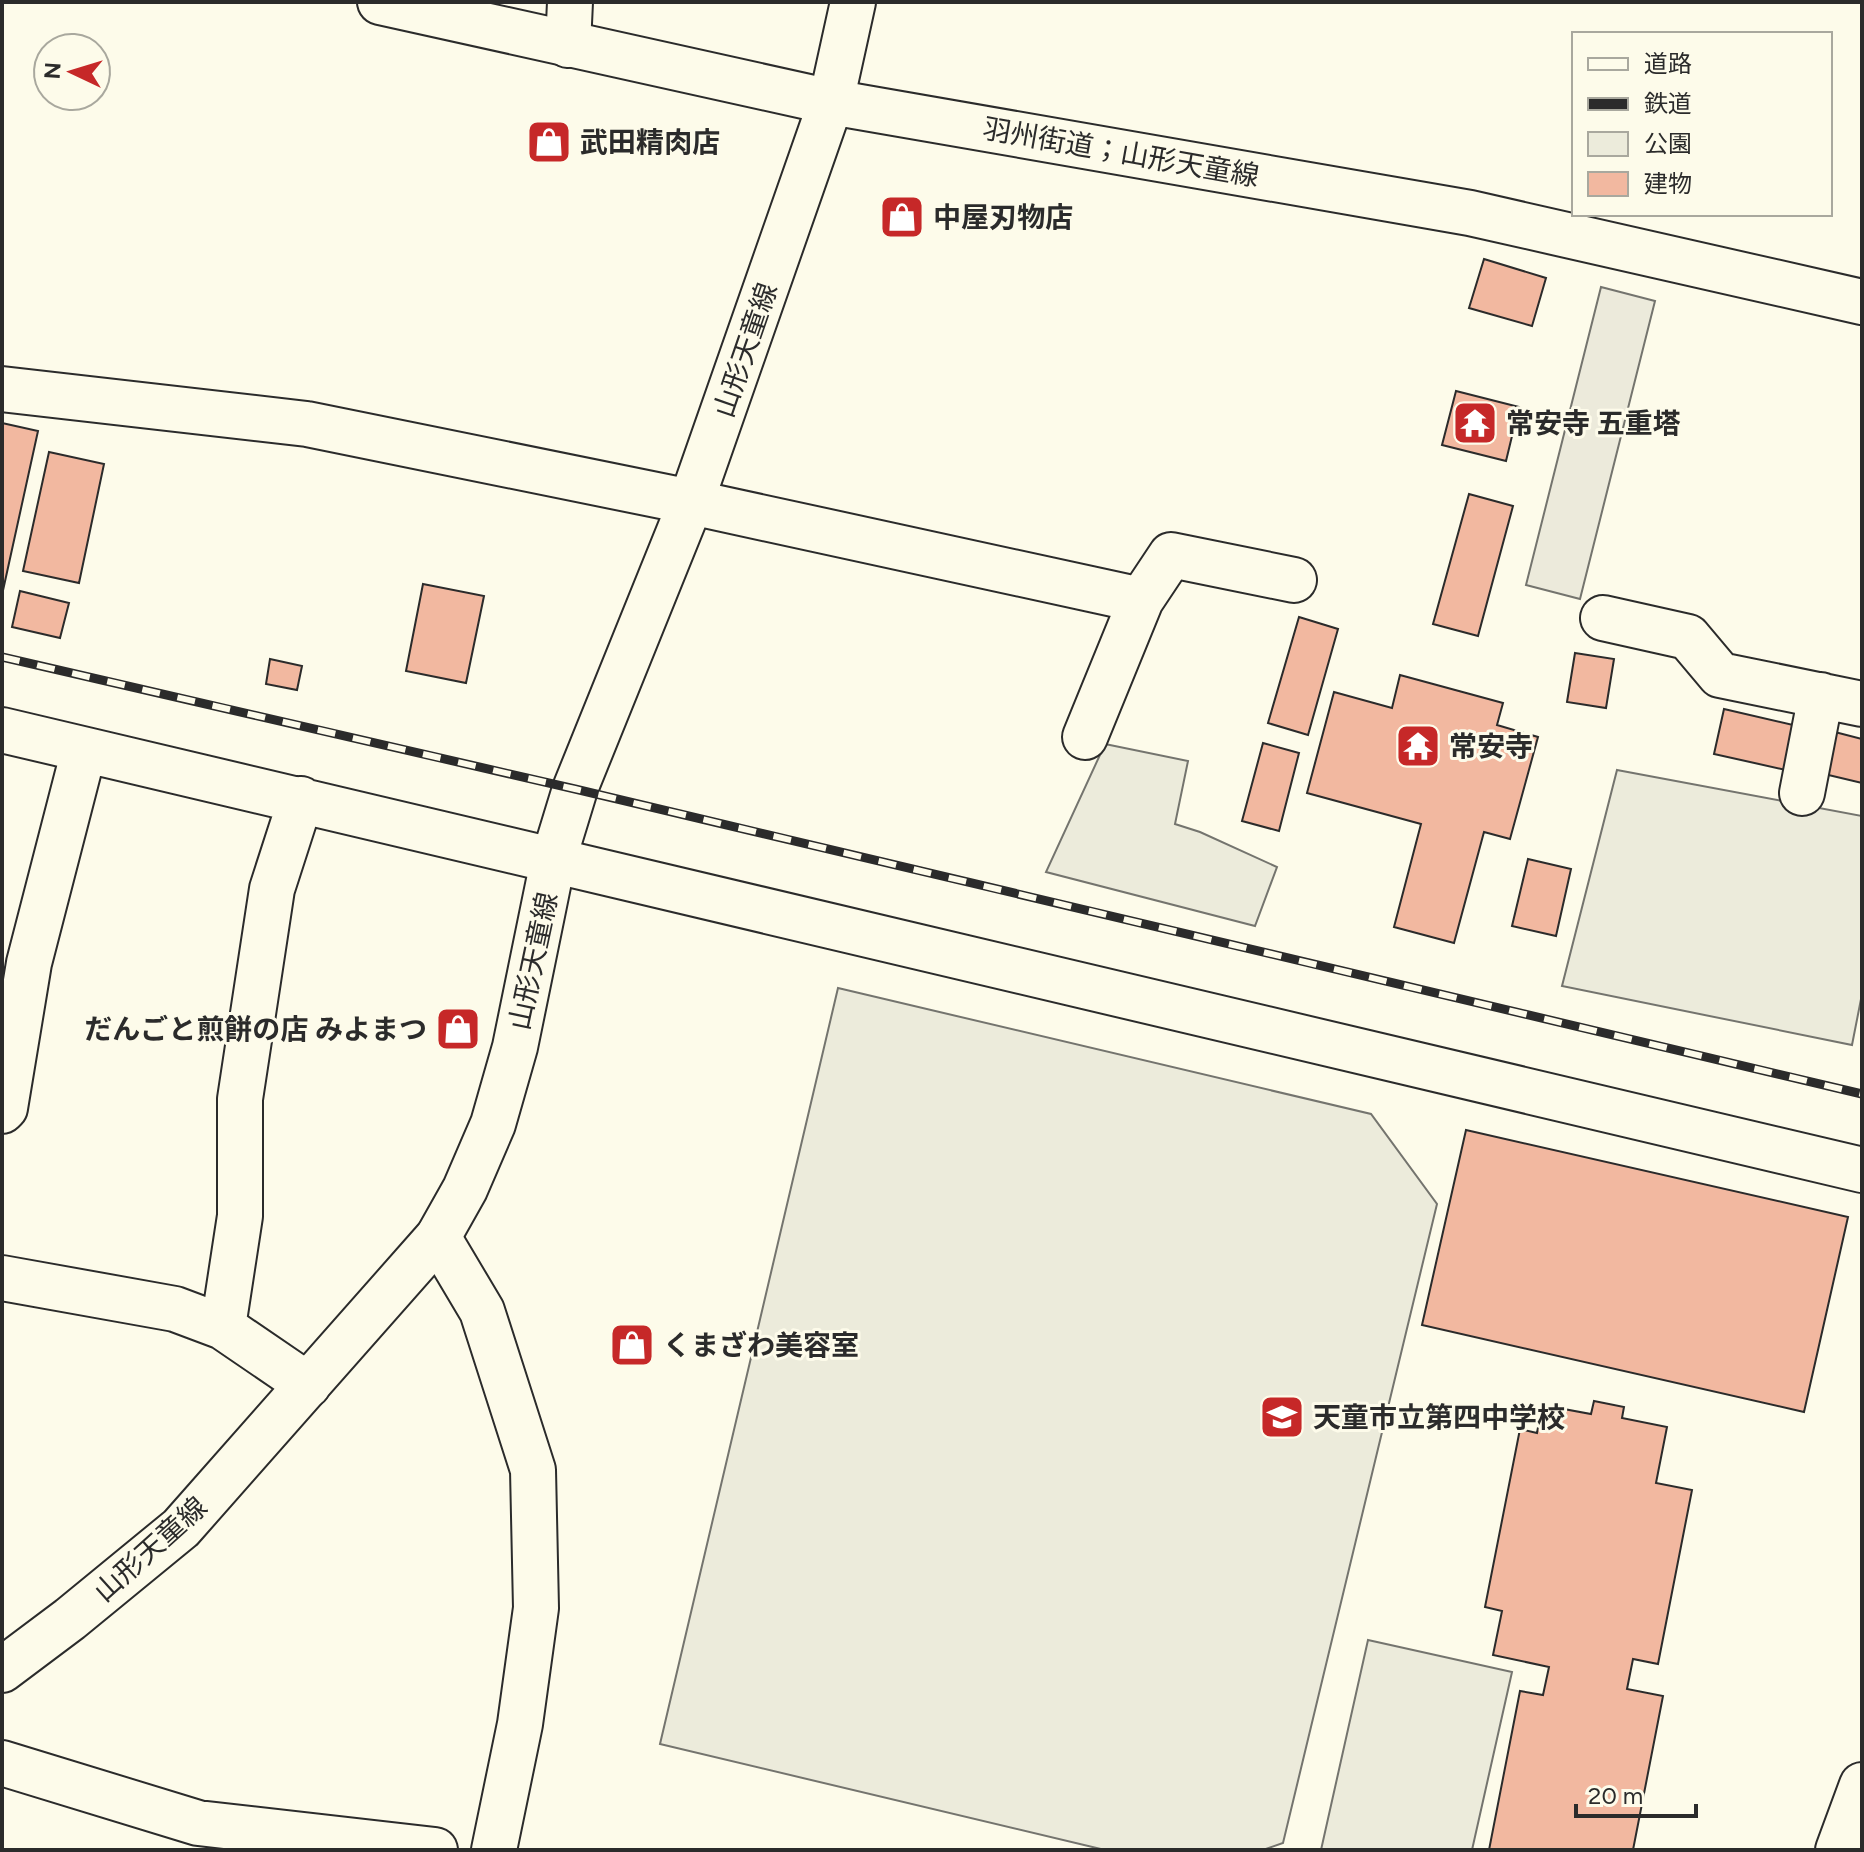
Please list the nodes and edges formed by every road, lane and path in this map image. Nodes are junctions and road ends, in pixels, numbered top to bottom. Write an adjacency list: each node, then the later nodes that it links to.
1 (380, 2): 4 (main road, 羽州街道；山形天童線)
2 (570, 2): 4 (main road)
3 (853, 2): 5 (main road, 山形天童線)
4 (568, 45): 5 (main road, 羽州街道；山形天童線)
5 (831, 102): 6 (main road, 羽州街道；山形天童線); 8 (main road, 山形天童線)
6 (1862, 302)
7 (2, 389): 8 (main road)
8 (691, 502): 10 (main road); 18 (main road, 山形天童線)
9 (1294, 580): 10 (main road)
10 (1141, 600): 14 (main road)
11 (1603, 618): 12 (main road)
12 (1841, 700): 16 (main road)
13 (2, 730): 15 (main road)
14 (1085, 737)
15 (84, 750): 17 (main road); 19 (main road)
16 (1802, 793)
17 (301, 799): 18 (main road); 23 (main road)
18 (553, 861): 20 (main road); 21 (main road, 山形天童線)
19 (2, 1111)
20 (1862, 1170)
21 (438, 1237): 24 (main road, 山形天童線); 30 (main road)
22 (2, 1278): 23 (main road)
23 (223, 1327): 24 (main road)
24 (308, 1385): 25 (main road, 山形天童線)
25 (2, 1670)
26 (2, 1763): 28 (main road)
27 (1862, 1785): 31 (main road)
28 (189, 1837): 29 (main road)
29 (435, 1850)
30 (494, 1850)
31 (1838, 1850)

